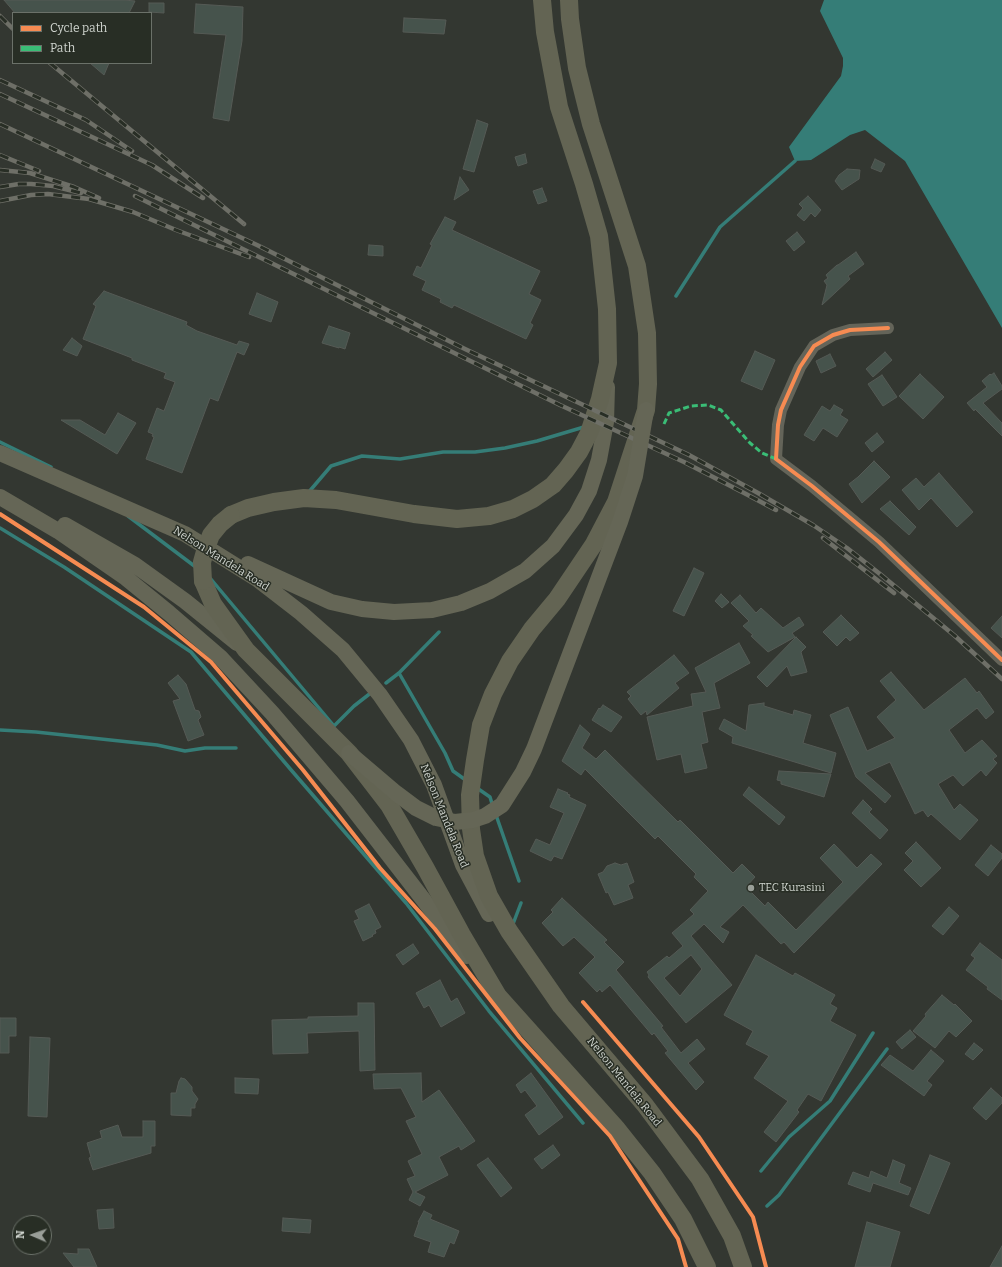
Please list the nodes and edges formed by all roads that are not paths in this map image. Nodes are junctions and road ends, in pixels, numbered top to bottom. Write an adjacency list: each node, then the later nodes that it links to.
1 (542, 0): 4 (main road)
2 (569, 0): 5 (main road)
3 (888, 328): 10 (street)
4 (608, 363): 8 (main road); 9 (main road, bridge)
5 (646, 410): 11 (main road, bridge); 13 (main road)
6 (0, 453): 8 (main road, Nelson Mandela Road)
7 (0, 496): 9 (main road); 12 (main road)
8 (185, 534): 13 (main road, Nelson Mandela Road)
9 (246, 650): 11 (main road)
10 (1002, 660)
11 (349, 753): 12 (main road)
12 (498, 996): 14 (main road)
13 (561, 1006): 15 (main road, Nelson Mandela Road)
14 (707, 1267)
15 (743, 1267)

